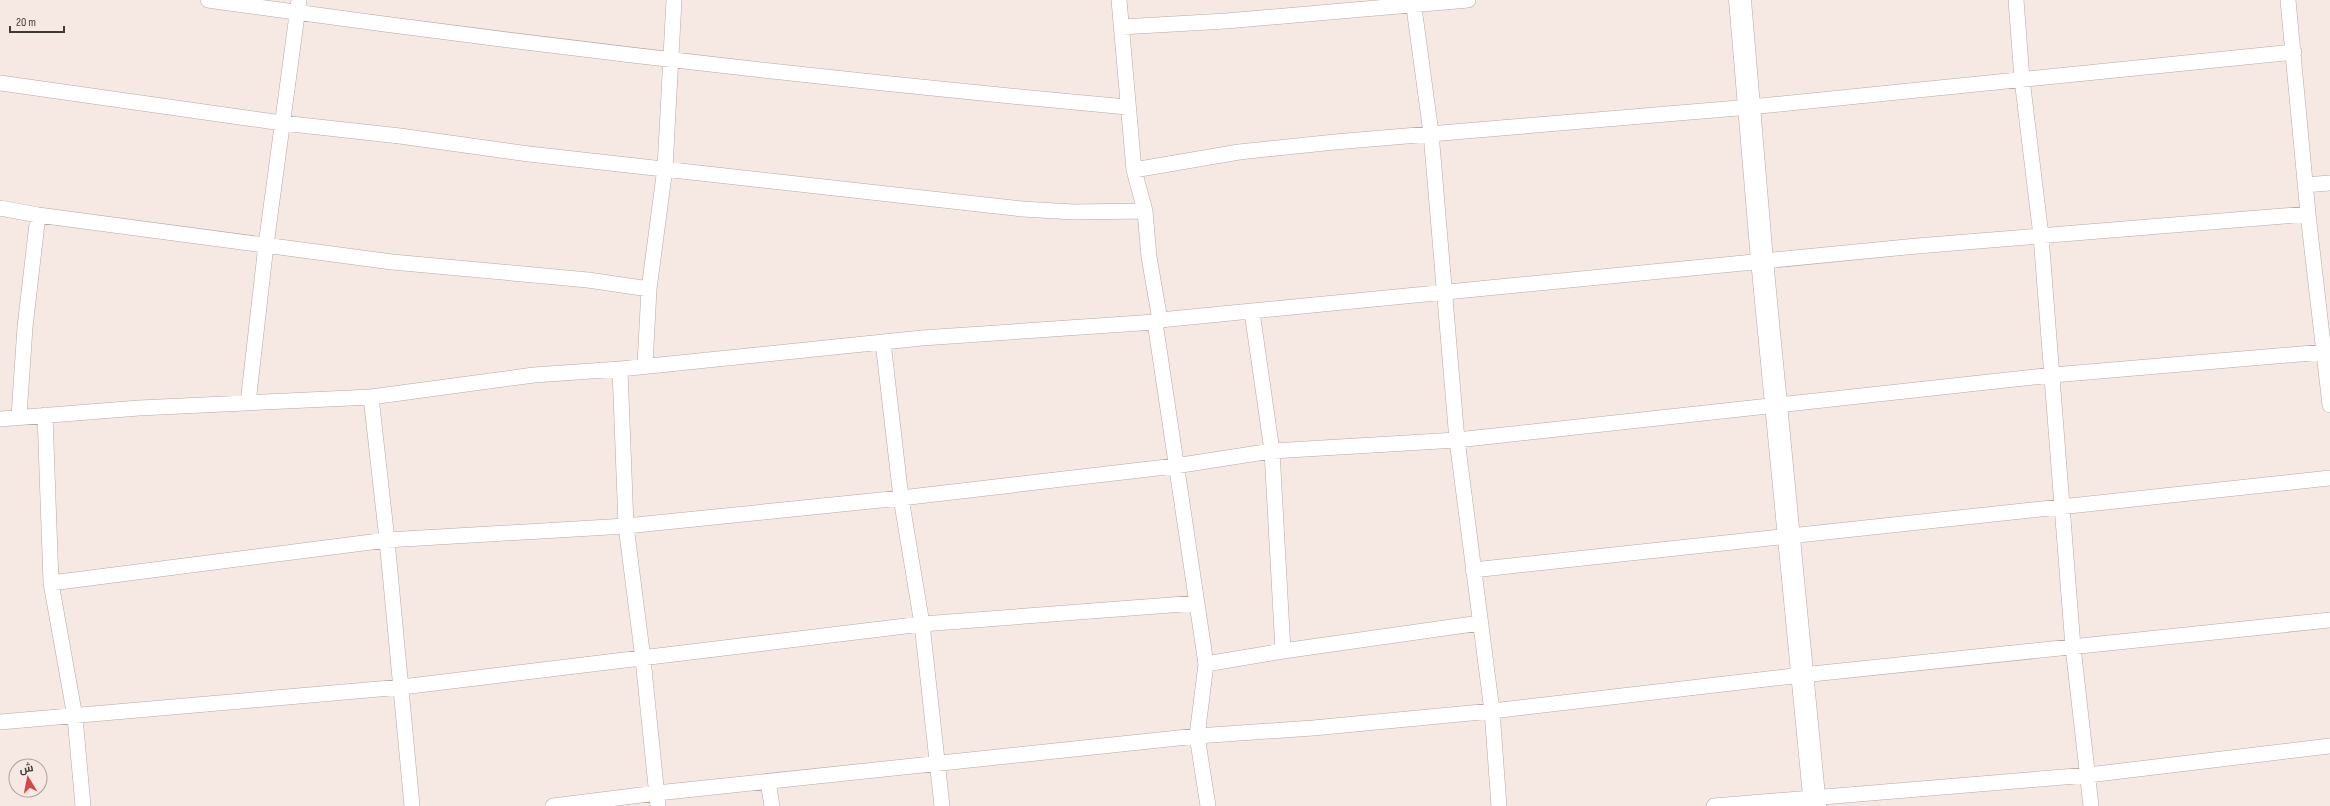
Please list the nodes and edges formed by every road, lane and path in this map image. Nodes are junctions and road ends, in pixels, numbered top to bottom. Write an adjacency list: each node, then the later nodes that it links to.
1 (208, 0): 9 (street)
2 (674, 0): 12 (street)
3 (1119, 0): 10 (street)
4 (1468, 0): 8 (street)
5 (1740, 0): 16 (street)
6 (2016, 0): 13 (street)
7 (2288, 0): 11 (street)
8 (1413, 3): 10 (street); 18 (street)
9 (298, 6): 12 (street); 17 (street)
10 (1121, 27): 15 (street)
11 (2294, 52): 13 (street); 22 (street)
12 (670, 58): 15 (street); 19 (street)
13 (2022, 79): 16 (street); 27 (street)
14 (0, 83): 17 (street)
15 (1127, 107): 20 (street)
16 (1750, 107): 18 (street); 29 (street)
17 (282, 124): 19 (street); 28 (street)
18 (1431, 133): 20 (street); 31 (street)
19 (665, 168): 24 (street); 30 (street)
20 (1134, 170): 24 (street)
21 (2330, 183): 22 (street)
22 (2305, 185): 25 (street)
23 (0, 208): 26 (street)
24 (1145, 211): 33 (street)
25 (2308, 214): 27 (street); 34 (street)
26 (38, 215): 28 (street); 45 (street)
27 (2041, 236): 29 (street); 39 (street)
28 (266, 245): 30 (street); 41 (street)
29 (1762, 260): 31 (street); 43 (street)
30 (649, 289): 37 (street)
31 (1444, 293): 32 (street); 47 (street)
32 (1252, 312): 33 (street); 48 (street)
33 (1158, 321): 35 (street); 49 (street)
34 (2326, 330): 36 (street)
35 (883, 342): 37 (street); 51 (street)
36 (2324, 352): 39 (street); 42 (street)
37 (645, 365): 38 (street)
38 (620, 369): 40 (street); 53 (street)
39 (2053, 375): 43 (street); 52 (street)
40 (371, 397): 41 (street); 55 (street)
41 (248, 404): 44 (street)
42 (2330, 405)
43 (1776, 406): 47 (street); 54 (street)
44 (45, 415): 45 (street); 57 (street)
45 (19, 416): 46 (street)
46 (0, 419)
47 (1457, 440): 48 (street); 56 (street)
48 (1272, 451): 49 (street); 63 (street)
49 (1175, 466): 51 (street); 58 (street)
50 (2330, 478): 52 (street)
51 (901, 498): 53 (street); 61 (street)
52 (2062, 507): 54 (street); 62 (street)
53 (626, 526): 55 (street); 64 (street)
54 (1788, 536): 56 (street); 66 (street)
55 (387, 540): 57 (street); 67 (street)
56 (1473, 570): 60 (street)
57 (51, 583): 69 (street)
58 (1197, 603): 61 (street); 65 (street)
59 (2330, 620): 62 (street)
60 (1480, 623): 63 (street); 68 (street)
61 (922, 624): 64 (street); 73 (street)
62 (2073, 647): 66 (street); 74 (street)
63 (1283, 651): 65 (street)
64 (643, 659): 67 (street); 76 (street)
65 (1206, 664): 71 (street)
66 (1802, 675): 68 (street); 77 (street)
67 (402, 687): 69 (street); 79 (street)
68 (1492, 711): 71 (street); 84 (street)
69 (75, 717): 70 (street); 78 (street)
70 (0, 722)
71 (1197, 736): 73 (street); 83 (street)
72 (2330, 746): 74 (street)
73 (938, 765): 75 (street); 82 (street)
74 (2088, 775): 77 (street); 86 (street)
75 (768, 782): 76 (street); 81 (street)
76 (657, 799): 80 (street)
77 (1815, 802): 85 (street)
78 (83, 806)
79 (412, 806)
80 (553, 806)
81 (772, 806)
82 (942, 806)
83 (1208, 806)
84 (1499, 806)
85 (1714, 806)
86 (2091, 806)

